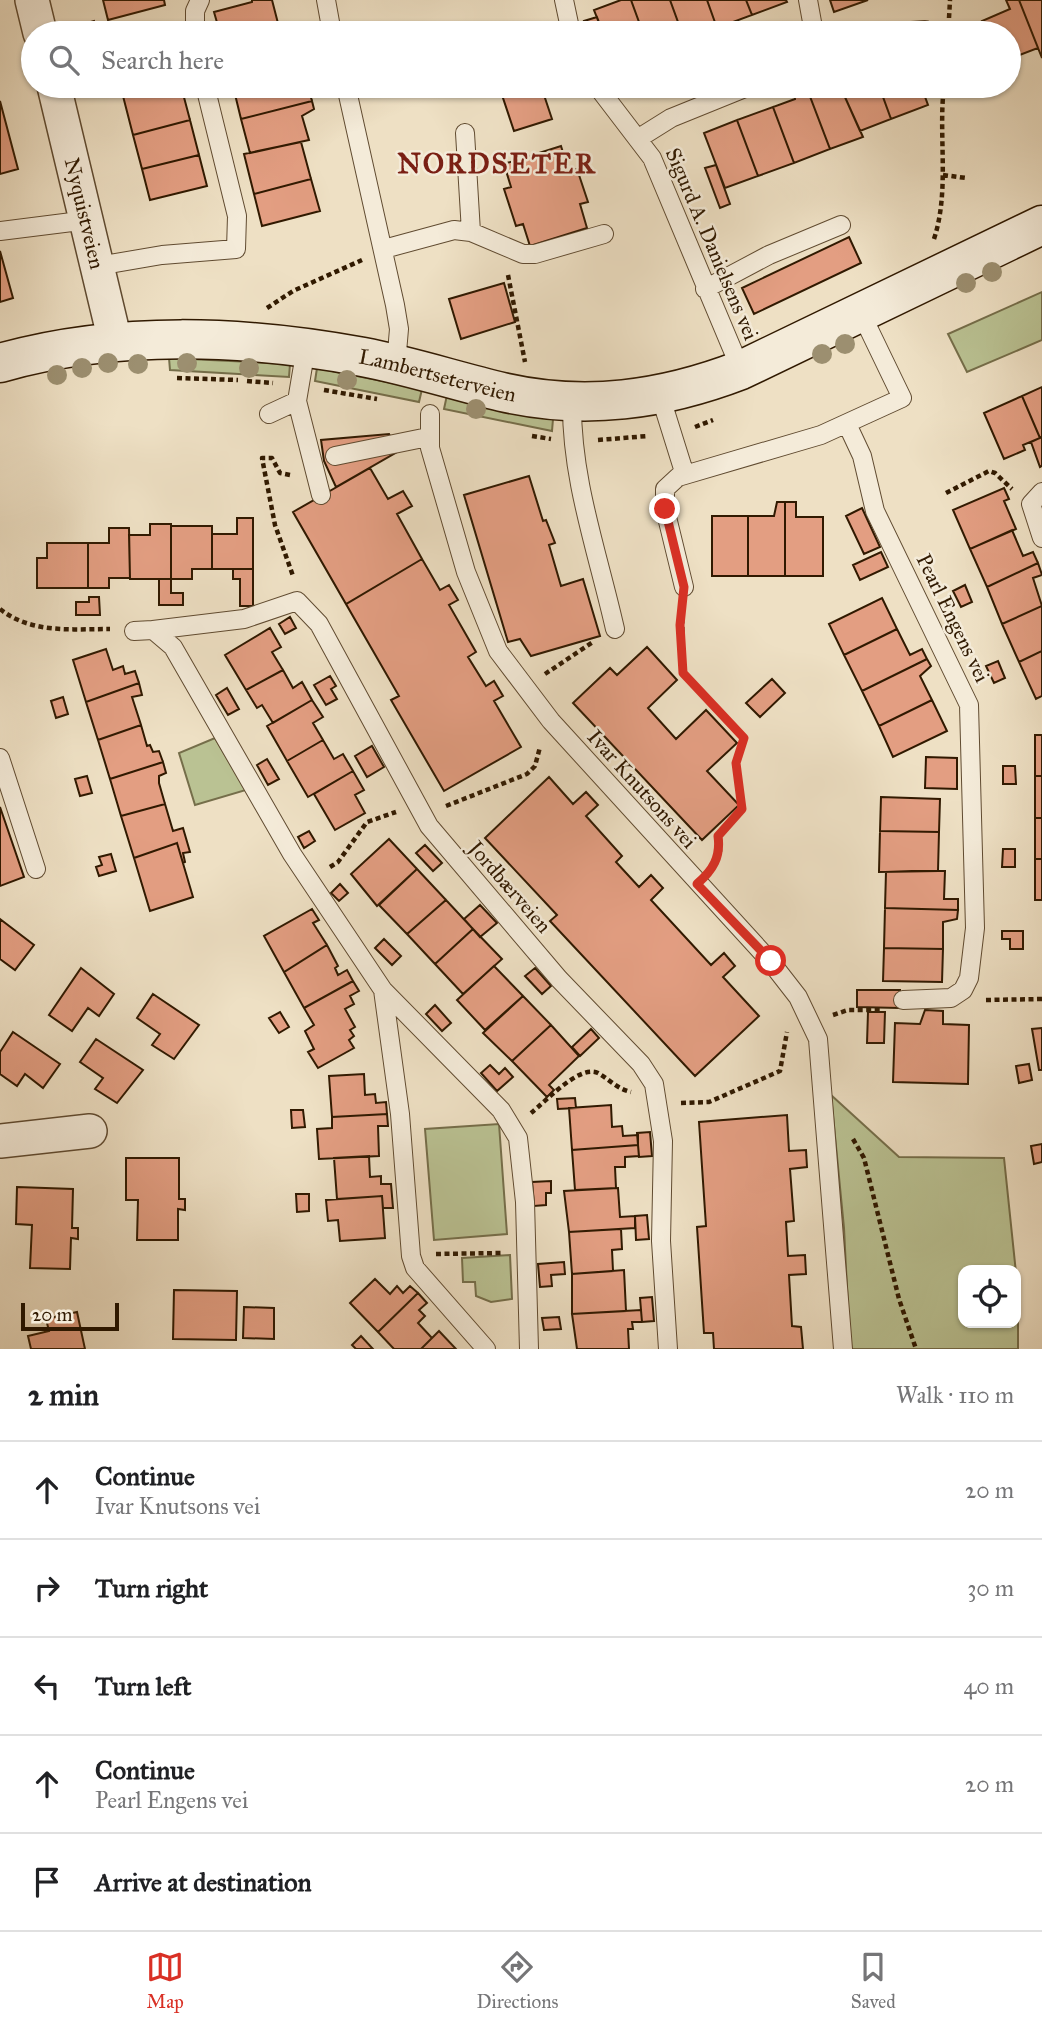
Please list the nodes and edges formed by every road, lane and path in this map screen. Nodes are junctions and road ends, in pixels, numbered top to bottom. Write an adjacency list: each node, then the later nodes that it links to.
1 (32, 0): 6 (street)
2 (200, 0): 7 (lane)
3 (326, 0): 8 (lane)
4 (564, 0): 9 (lane)
5 (808, 0): 10 (lane)
6 (37, 21)
7 (195, 21)
8 (330, 21)
9 (568, 21)
10 (812, 21)
11 (57, 98): 21 (street, Nyquistveien)
12 (208, 98): 30 (lane)
13 (348, 98): 28 (lane)
14 (607, 98): 18 (lane, Sigurd A. Danielsens vei)
15 (720, 98): 18 (lane, Sigurd A. Danielsens vei)
16 (944, 98): 19 (path)
17 (465, 133): 25 (lane)
18 (639, 138): 31 (lane, Sigurd A. Danielsens vei)
19 (943, 175): 20 (path); 27 (path)
20 (966, 178)
21 (88, 219): 24 (lane); 30 (street, Nyquistveien)
22 (841, 225): 31 (lane)
23 (1042, 225): 33 (main road, Lambertseterveien)
24 (0, 231)
25 (471, 232): 28 (lane); 29 (lane)
26 (604, 234): 29 (lane)
27 (931, 246)
28 (384, 249): 32 (path); 37 (lane)
29 (509, 250): 39 (path)
30 (98, 266): 34 (street, Nyquistveien)
31 (705, 289): 38 (lane, Sigurd A. Danielsens vei)
32 (265, 313)
33 (860, 313): 38 (main road, Lambertseterveien); 46 (lane)
34 (115, 341): 35 (main road, Lambertseterveien); 36 (main road, Lambertseterveien)
35 (306, 348): 37 (main road, Lambertseterveien); 41 (lane)
36 (0, 363)
37 (396, 364): 43 (main road, Lambertseterveien)
38 (741, 370): 42 (main road, Lambertseterveien)
39 (528, 373)
40 (171, 378): 41 (path)
41 (299, 394): 44 (lane); 52 (lane)
42 (660, 395): 43 (main road, Lambertseterveien); 50 (lane)
43 (572, 402): 58 (lane)
44 (270, 414)
45 (430, 414): 47 (lane, Ivar Knutsons vei)
46 (847, 424): 50 (lane); 69 (lane, Pearl Engens vei)
47 (428, 437): 48 (lane); 61 (lane, Ivar Knutsons vei)
48 (335, 456)
49 (262, 458): 56 (path)
50 (685, 475): 55 (lane)
51 (946, 493): 53 (path)
52 (321, 495)
53 (1036, 498): 54 (lane)
54 (1042, 538)
55 (684, 587): 67 (path)
56 (297, 601): 59 (lane); 64 (lane, Jordbærveien)
57 (0, 609): 60 (path)
58 (615, 629): 61 (path)
59 (153, 630): 60 (lane); 66 (lane)
60 (134, 631)
61 (525, 686): 62 (lane, Ivar Knutsons vei)
62 (551, 721): 64 (path); 67 (lane, Ivar Knutsons vei)
63 (0, 758): 65 (lane)
64 (419, 810): 66 (path); 74 (lane, Jordbærveien)
65 (36, 869)
66 (310, 881): 68 (lane)
67 (697, 884): 70 (lane, Ivar Knutsons vei)
68 (383, 990): 76 (lane); 81 (lane)
69 (963, 990): 71 (path); 72 (lane)
70 (798, 997): 73 (lane, Ivar Knutsons vei); 74 (path)
71 (1042, 999)
72 (903, 1000): 73 (path)
73 (813, 1023): 75 (lane, Ivar Knutsons vei)
74 (657, 1098): 76 (path); 83 (lane, Jordbærveien)
75 (825, 1103): 84 (lane, Ivar Knutsons vei); 85 (path)
76 (512, 1125): 79 (lane)
77 (90, 1131): 78 (street)
78 (0, 1141)
79 (525, 1252): 80 (path); 82 (lane)
80 (434, 1255)
81 (486, 1349)
82 (529, 1349)
83 (668, 1349)
84 (844, 1349)
85 (916, 1349)

